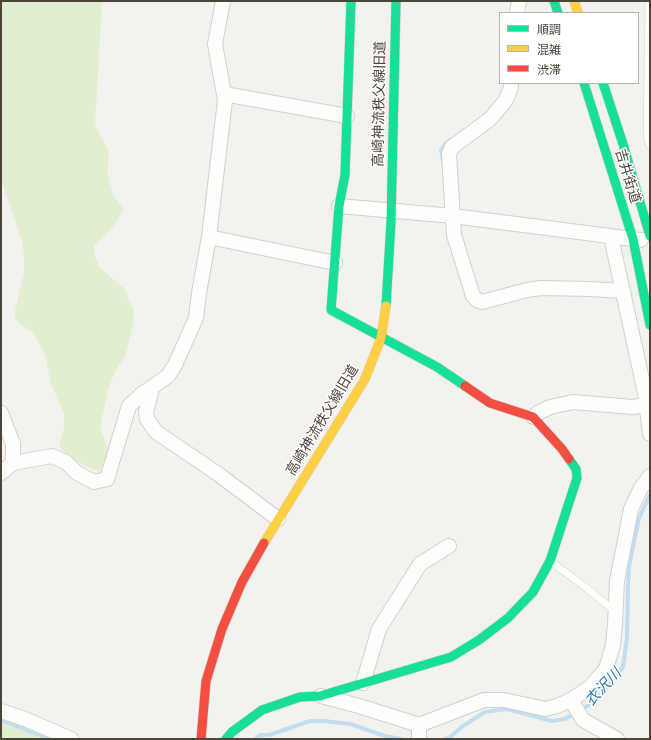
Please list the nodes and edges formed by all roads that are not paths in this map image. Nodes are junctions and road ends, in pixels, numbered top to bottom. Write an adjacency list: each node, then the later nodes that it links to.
1 (223, 1): 14 (street)
2 (351, 1): 15 (street)
3 (396, 1): 18 (street, 高崎神流秩父線旧道)
4 (519, 1): 8 (street)
5 (554, 1): 9 (street)
6 (574, 1): 10 (street)
7 (649, 1): 16 (lane)
8 (517, 12)
9 (558, 12)
10 (578, 12)
11 (511, 84): 19 (street)
12 (584, 84): 23 (street, 吉井街道)
13 (603, 84): 21 (street, 吉井街道)
14 (224, 94): 15 (street); 22 (street)
15 (347, 116): 17 (street)
16 (650, 146)
17 (339, 206): 18 (street); 25 (street)
18 (391, 210): 19 (street); 28 (street, 高崎神流秩父線旧道)
19 (453, 216): 20 (street); 26 (street)
20 (611, 236): 23 (street); 26 (street)
21 (650, 236)
22 (209, 237): 25 (street); 29 (street)
23 (633, 239): 24 (street); 27 (street, 吉井街道)
24 (650, 241)
25 (334, 263): 28 (street)
26 (623, 291): 30 (street)
27 (650, 325)
28 (381, 338): 32 (street); 37 (street, 高崎神流秩父線旧道)
29 (152, 388): 34 (street); 37 (street)
30 (648, 404): 32 (street); 33 (street)
31 (1, 413): 34 (street)
32 (532, 417): 39 (street)
33 (650, 434)
34 (13, 463): 35 (street)
35 (1, 474)
36 (650, 476): 40 (street)
37 (278, 519): 47 (street, 高崎神流秩父線旧道)
38 (449, 546): 41 (street)
39 (550, 561): 40 (lane); 41 (street)
40 (616, 612): 43 (street)
41 (363, 683): 42 (street)
42 (320, 696): 45 (street); 48 (street)
43 (571, 700): 45 (street); 49 (street)
44 (1, 711): 46 (street)
45 (419, 732)
46 (71, 739)
47 (201, 739)
48 (226, 739)
49 (617, 739)

